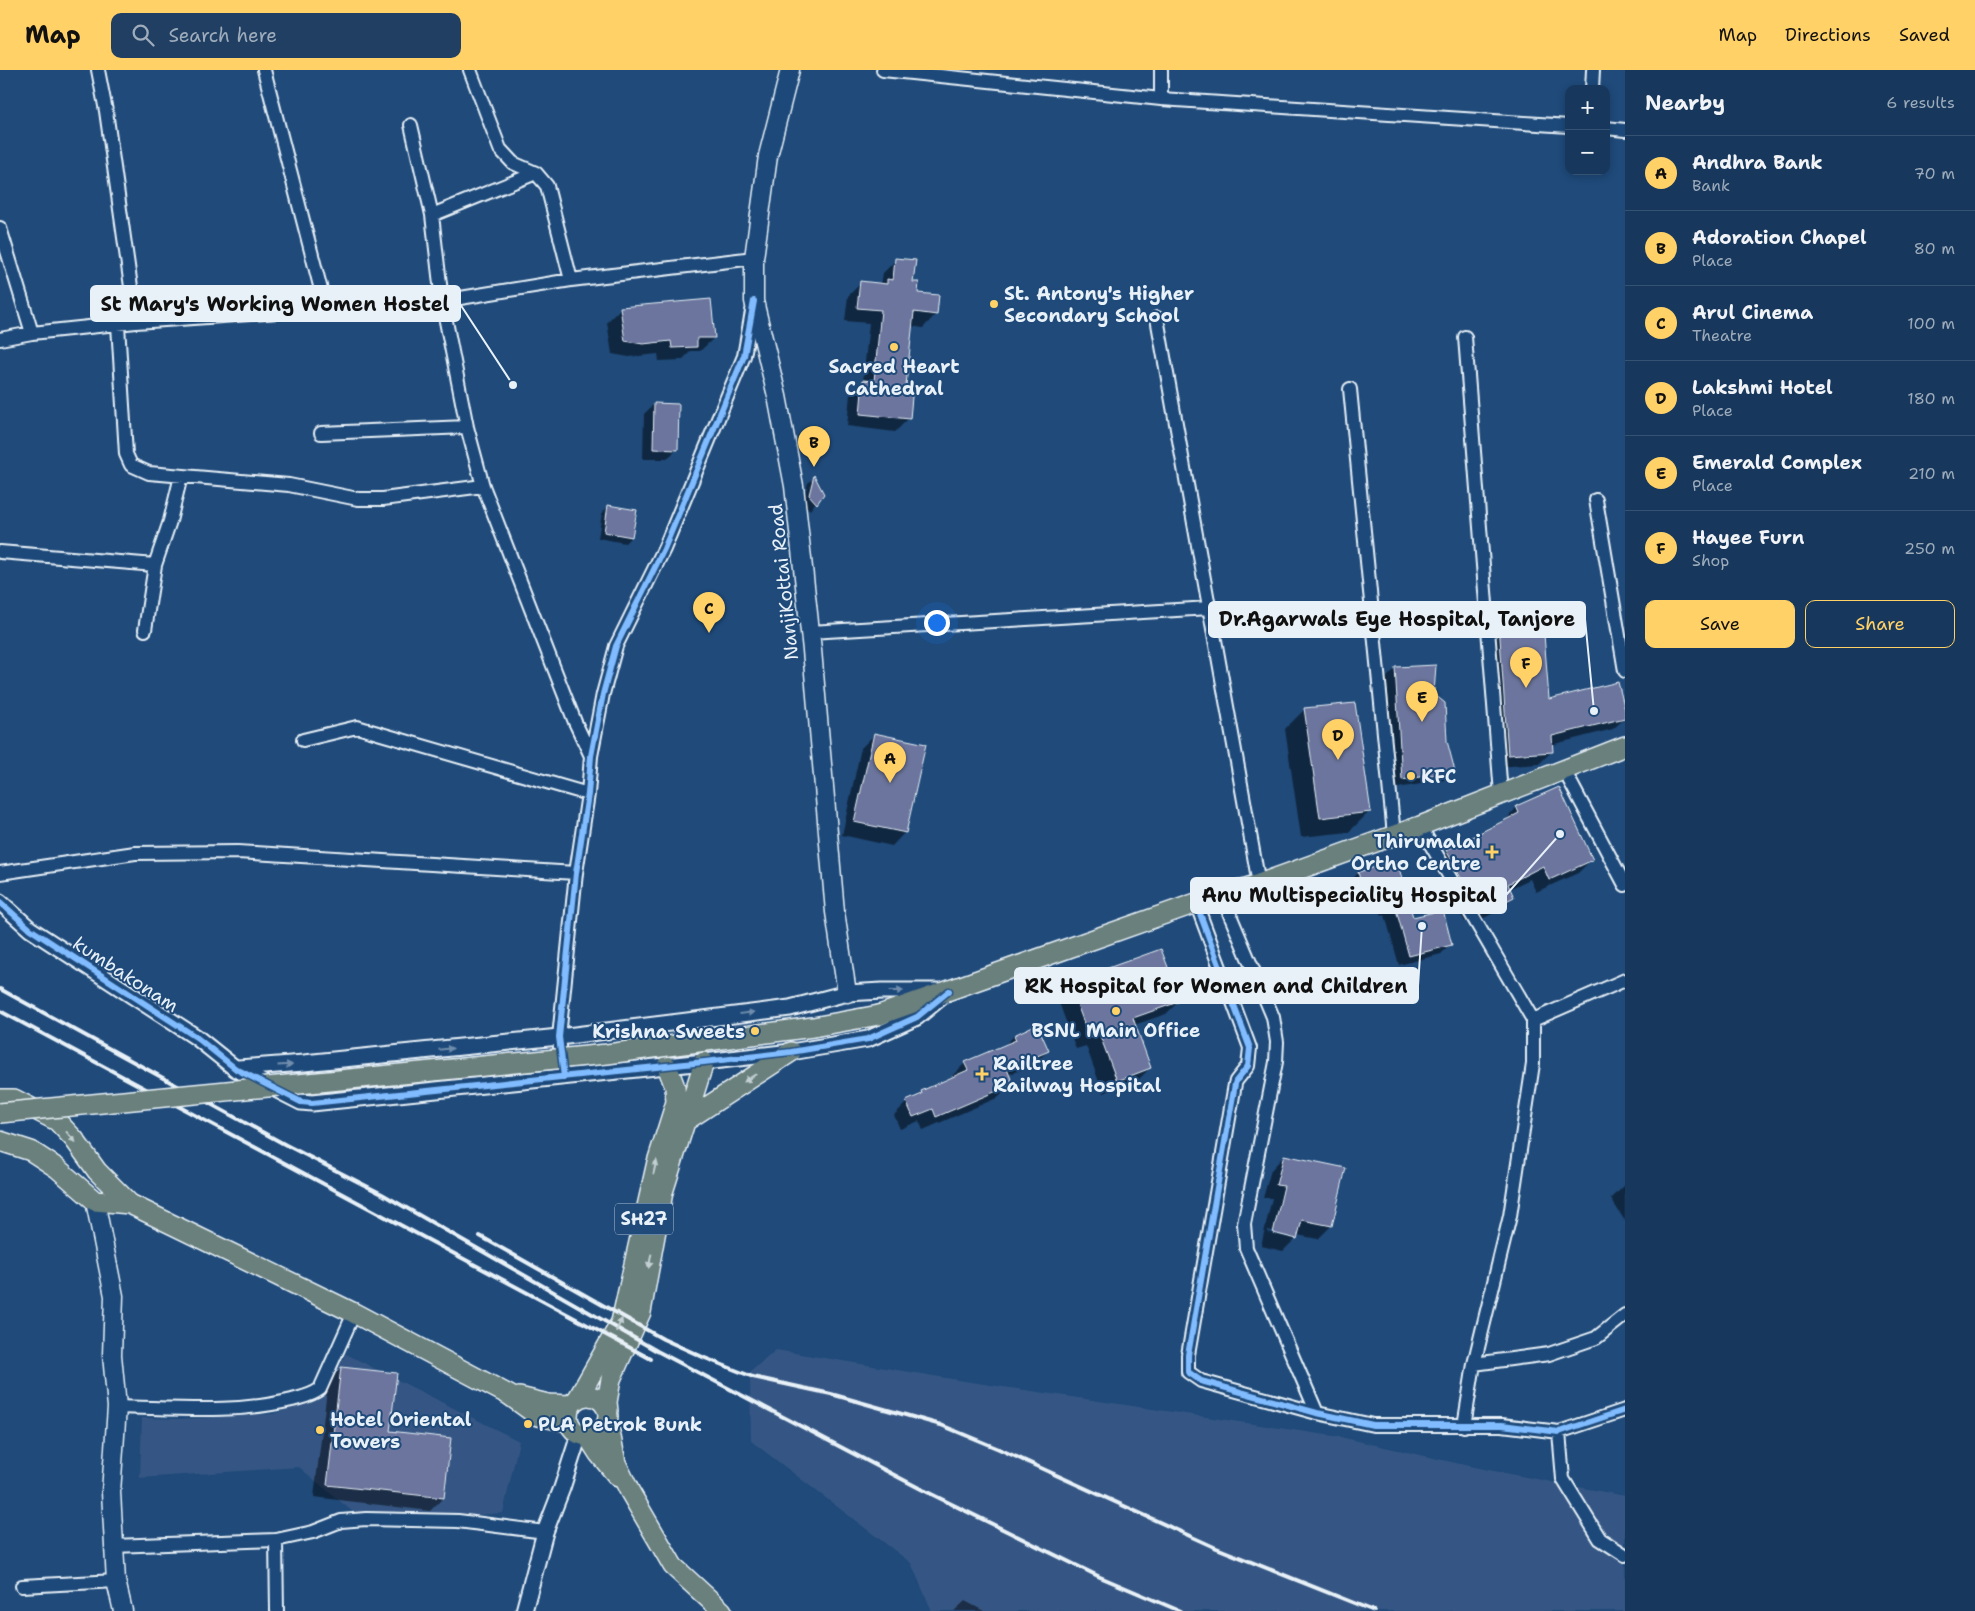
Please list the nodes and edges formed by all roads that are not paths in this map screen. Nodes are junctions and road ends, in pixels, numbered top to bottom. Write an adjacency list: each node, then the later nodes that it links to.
1 (98, 70): 23 (street)
2 (264, 70): 21 (street)
3 (470, 70): 14 (street)
4 (790, 70): 17 (main road, NanjiKottai Road)
5 (883, 70): 9 (street)
6 (1161, 70): 9 (street)
7 (1593, 70): 8 (street)
8 (1592, 85)
9 (1161, 99): 11 (street)
10 (411, 125): 15 (street)
11 (1565, 126)
12 (1610, 128): 13 (street)
13 (1625, 130)
14 (536, 172): 15 (street); 18 (street)
15 (432, 215): 19 (street)
16 (0, 228): 25 (street)
17 (754, 258): 18 (street); 20 (main road, NanjiKottai Road)
18 (571, 280): 19 (street)
19 (442, 300): 21 (street); 29 (street)
20 (754, 301): 38 (main road, NanjiKottai Road); 42 (street)
21 (326, 309): 23 (street)
22 (1157, 318): 36 (street)
23 (136, 322): 24 (street)
24 (118, 325): 25 (street); 31 (street)
25 (32, 333): 27 (street)
26 (1465, 337): 45 (street)
27 (0, 339)
28 (1350, 389): 47 (street)
29 (467, 427): 30 (street); 32 (street)
30 (321, 432)
31 (181, 476): 32 (street); 35 (street)
32 (483, 486): 42 (street)
33 (1596, 500): 39 (street)
34 (0, 552): 35 (street)
35 (155, 564): 37 (street)
36 (1210, 608): 38 (street); 50 (street)
37 (145, 630)
38 (810, 632): 57 (main road, NanjiKottai Road)
39 (1625, 671)
40 (303, 740): 44 (street)
41 (1625, 746): 43 (main road)
42 (591, 756): 44 (street)
43 (1564, 770): 45 (main road); 51 (street)
44 (588, 794): 49 (street)
45 (1501, 794): 46 (main road)
46 (1420, 826): 47 (main road); 58 (street)
47 (1394, 835): 50 (main road)
48 (0, 873): 49 (street)
49 (576, 873): 59 (street)
50 (1259, 884): 52 (main road)
51 (1625, 885)
52 (1222, 896): 54 (main road); 76 (street)
53 (0, 902): 63 (street, kumbakonam)
54 (1196, 903): 56 (main road); 76 (street)
55 (1625, 980): 58 (street)
56 (949, 991): 57 (street, one-way to 56); 60 (street, kumbakonam); 66 (main road, bridge)
57 (847, 993): 59 (street, one-way to 57)
58 (1533, 1020): 73 (street)
59 (559, 1037): 63 (street, one-way to 59); 64 (street)
60 (791, 1052): 61 (street, kumbakonam); 67 (main road, one-way to 67)
61 (704, 1062): 62 (street, kumbakonam); 67 (main road, SH27)
62 (667, 1066): 64 (street, kumbakonam); 78 (main road, SH27, one-way to 62)
63 (236, 1068): 64 (street, kumbakonam)
64 (564, 1077)
65 (0, 1098): 70 (main road, one-way to 70)
66 (0, 1113)
67 (687, 1120): 77 (main road, SH27, one-way to 77)
68 (0, 1141): 69 (main road)
69 (95, 1201): 70 (main road); 74 (main road)
70 (130, 1204): 71 (main road)
71 (354, 1312): 74 (street); 78 (main road)
72 (1625, 1316): 73 (street)
73 (1474, 1364): 79 (street)
74 (117, 1407): 84 (main road)
75 (1625, 1410): 80 (street)
76 (1317, 1413): 79 (street)
77 (608, 1416): 78 (main road); 78 (main road); 81 (main road, SH27)
78 (577, 1419): 81 (main road, SH27); 82 (street)
79 (1464, 1426): 80 (street)
80 (1559, 1432): 85 (street)
81 (630, 1492): 91 (main road, SH27)
82 (545, 1532): 83 (street); 90 (street)
83 (276, 1540): 84 (street); 89 (street)
84 (113, 1546): 86 (main road)
85 (1625, 1555)
86 (116, 1581): 87 (street); 88 (main road)
87 (22, 1586)
88 (123, 1611)
89 (277, 1611)
90 (524, 1611)
91 (722, 1611)

